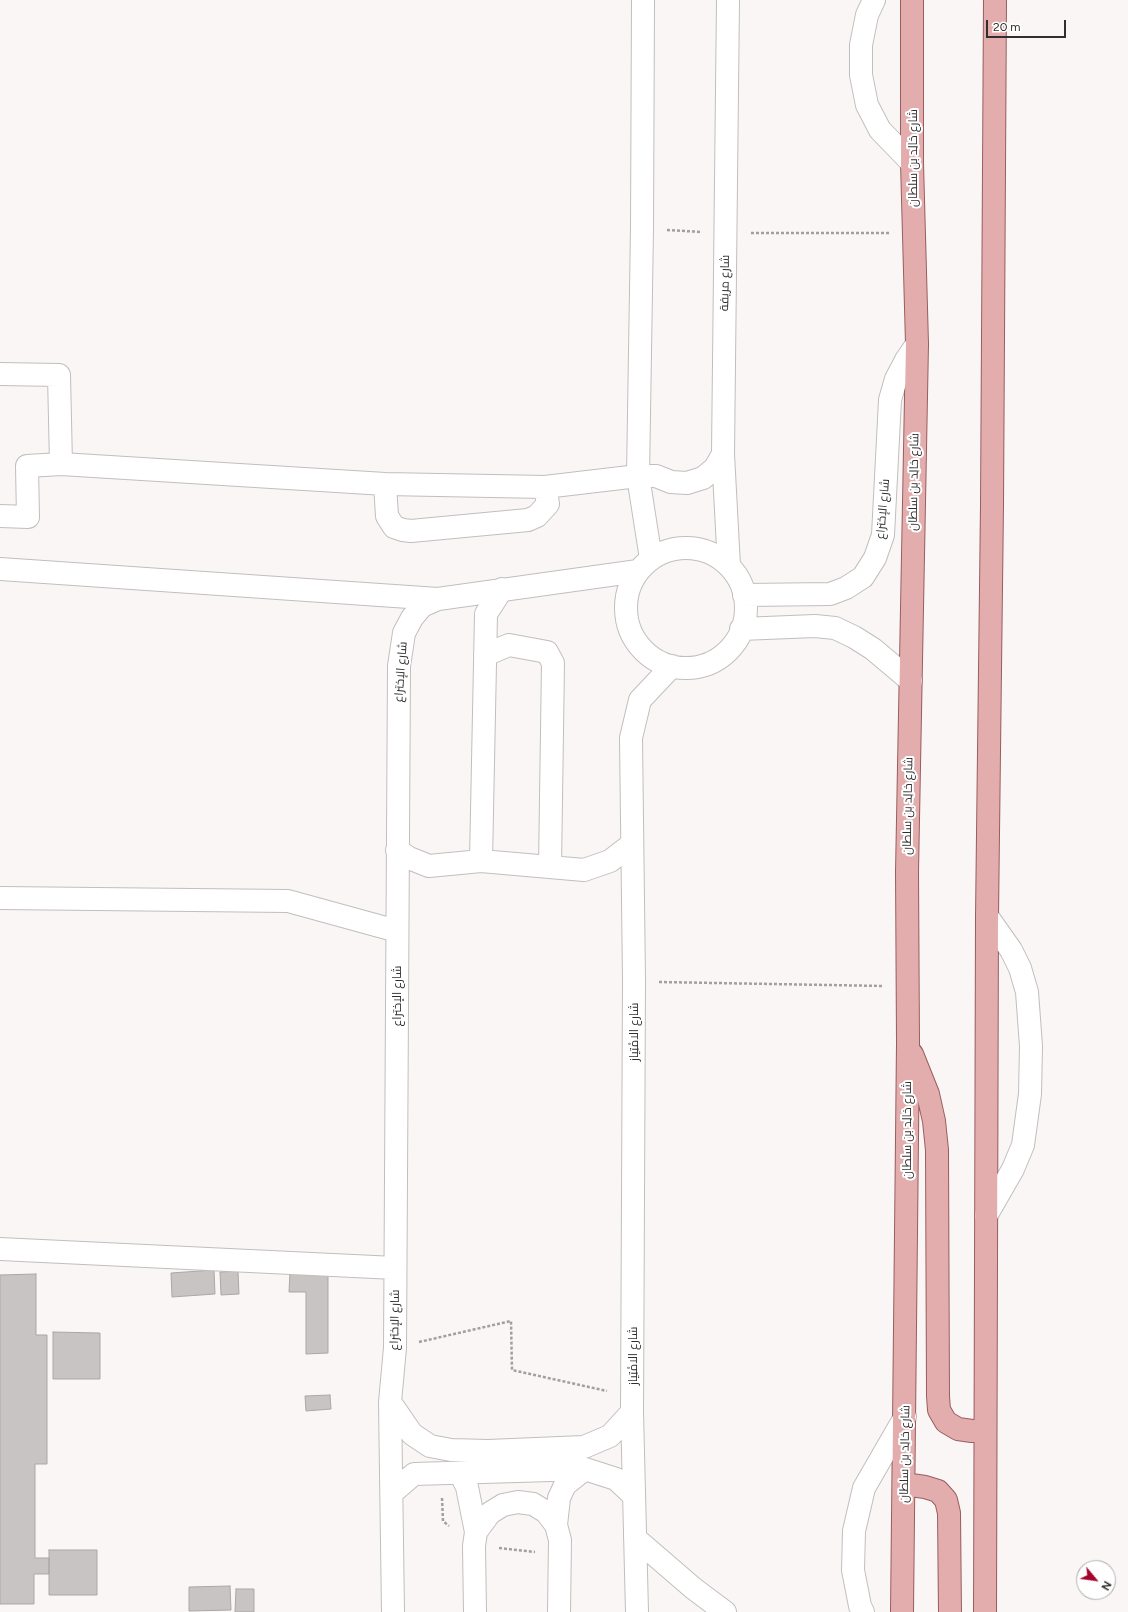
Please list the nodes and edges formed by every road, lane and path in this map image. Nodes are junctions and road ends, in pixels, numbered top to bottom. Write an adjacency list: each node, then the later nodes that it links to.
1 (644, 0): 7 (lane)
2 (728, 0): 8 (lane, شارع مريفة)
3 (874, 0): 6 (lane)
4 (912, 0): 6 (main road, شارع خالِد بن سلطان)
5 (996, 0): 33 (main road)
6 (912, 163): 9 (main road, شارع خالِد بن سلطان)
7 (642, 228): 8 (path); 14 (lane)
8 (726, 233): 9 (path); 12 (lane, شارع مريفة)
9 (913, 233): 10 (main road, شارع خالِد بن سلطان)
10 (917, 344): 22 (lane, شارع الإختراع); 27 (main road, شارع خالِد بن سلطان)
11 (0, 374): 13 (lane)
12 (723, 454): 14 (lane); 19 (lane, شارع مريفة)
13 (61, 464): 15 (lane); 17 (lane)
14 (638, 476): 16 (lane); 18 (lane)
15 (385, 484): 16 (lane); 16 (lane)
16 (545, 487)
17 (0, 516)
18 (644, 565): 19 (lane); 21 (lane, شارع الإختراع); 26 (lane)
19 (729, 566): 22 (lane)
20 (0, 569): 23 (lane)
21 (502, 589): 23 (lane, شارع الإختراع); 25 (lane)
22 (744, 595): 24 (lane)
23 (438, 599): 29 (lane, شارع الإختراع)
24 (742, 629): 26 (lane); 27 (lane)
25 (485, 655): 30 (lane); 31 (lane)
26 (672, 666): 28 (lane, شارع الامْتِياز)
27 (911, 682): 36 (main road, شارع خالِد بن سلطان)
28 (632, 844): 31 (lane); 35 (lane, شارع الامْتِياز)
29 (398, 850): 30 (lane); 34 (lane, شارع الإختراع)
30 (481, 861): 31 (lane)
31 (550, 867)
32 (0, 898): 34 (lane)
33 (987, 916): 38 (main road); 38 (lane)
34 (397, 931): 40 (lane, شارع الإختراع)
35 (634, 981): 36 (path); 43 (lane, شارع الامْتِياز)
36 (907, 986): 37 (main road, شارع خالِد بن سلطان)
37 (908, 1043): 44 (main road, شارع خالِد بن سلطان); 45 (main road)
38 (986, 1216): 45 (main road)
39 (0, 1248): 40 (lane)
40 (396, 1268): 41 (lane, شارع الإختراع)
41 (396, 1348): 42 (lane, شارع الإختراع); 43 (path)
42 (390, 1402): 43 (lane); 49 (lane, شارع الإختراع)
43 (632, 1404): 50 (lane, شارع الامْتِياز)
44 (905, 1417): 48 (main road, شارع خالِد بن سلطان); 59 (lane)
45 (985, 1431): 62 (main road)
46 (585, 1469): 47 (lane); 50 (lane); 51 (lane)
47 (460, 1473): 49 (lane); 52 (lane)
48 (904, 1484): 60 (main road, شارع خالِد بن سلطان); 61 (main road)
49 (392, 1492): 54 (lane, شارع الإختراع)
50 (634, 1496): 53 (lane, شارع الامْتِياز)
51 (556, 1525): 52 (lane); 56 (lane)
52 (476, 1532): 55 (lane)
53 (636, 1538): 57 (lane, شارع الامْتِياز); 58 (lane)
54 (394, 1612)
55 (475, 1612)
56 (559, 1612)
57 (637, 1612)
58 (725, 1612)
59 (863, 1612)
60 (902, 1612)
61 (950, 1612)
62 (985, 1612)

